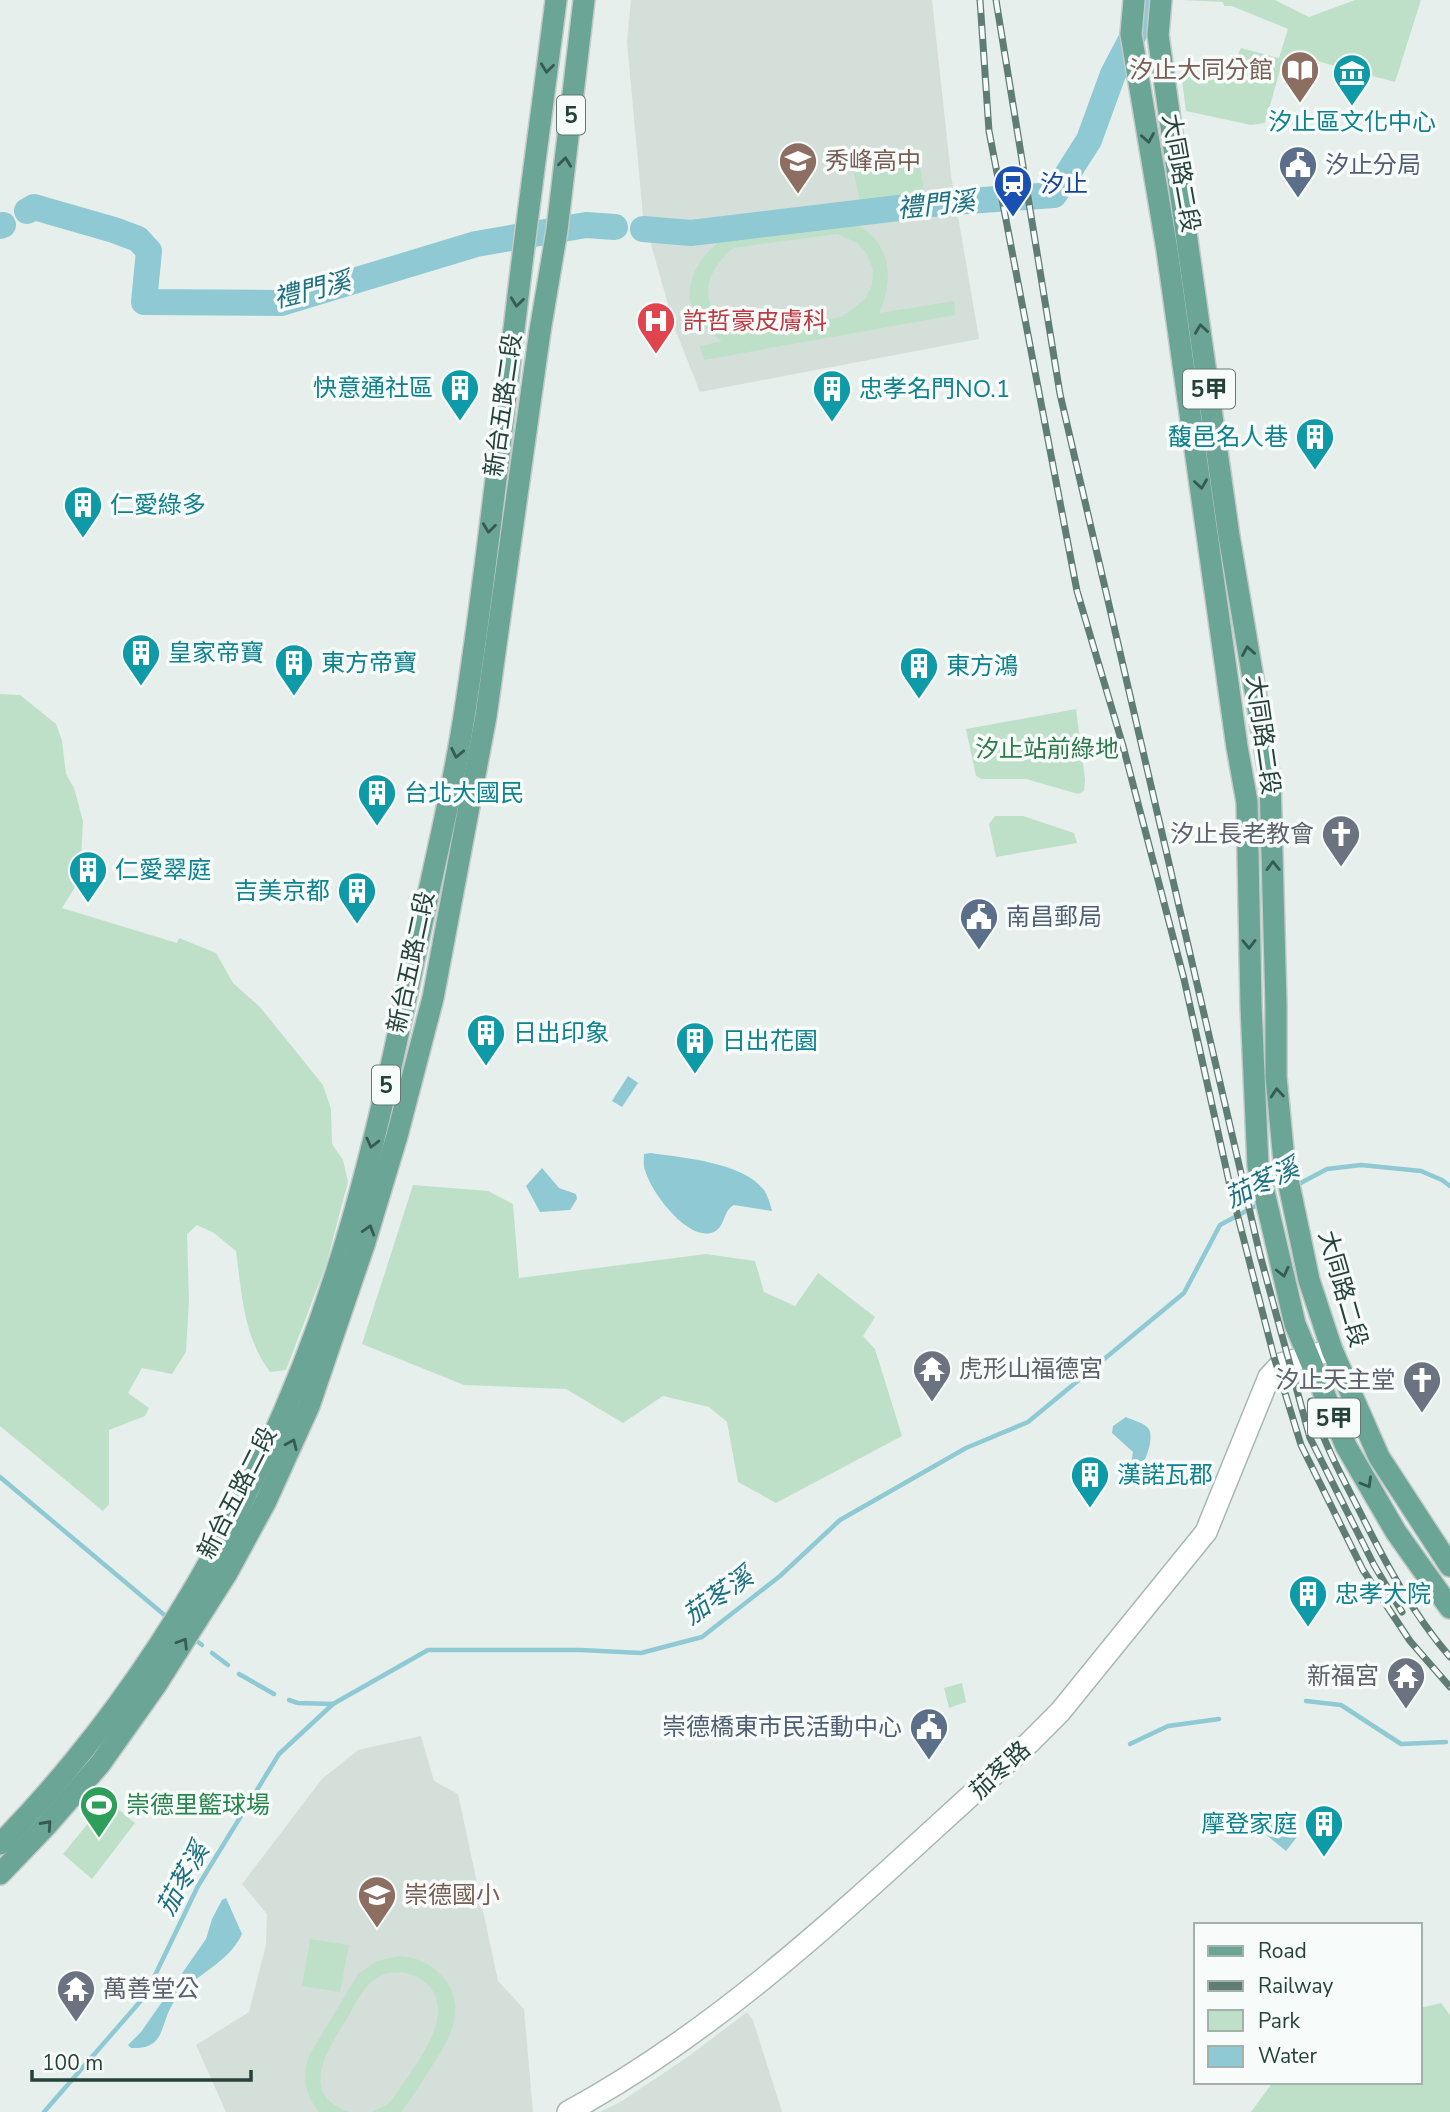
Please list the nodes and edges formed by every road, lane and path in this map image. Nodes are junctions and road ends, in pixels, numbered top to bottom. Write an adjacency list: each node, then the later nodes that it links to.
1 (556, 0): 11 (main road, 新台五路二段 / 5, one-way to 11)
2 (584, 0): 12 (main road, 新台五路二段 / 5, one-way to 2)
3 (1134, 0): 5 (main road, 大同路二段 / 5甲)
4 (1161, 0): 6 (main road, 大同路二段 / 5甲)
5 (1131, 34): 6 (main road); 8 (main road, 大同路二段 / 5甲, one-way to 8)
6 (1158, 35): 7 (main road, 大同路二段 / 5甲, one-way to 6)
7 (1332, 1350): 8 (street, 茄苳路); 9 (main road, 大同路二段 / 5甲)
8 (1307, 1356): 10 (main road, 大同路二段 / 5甲, one-way to 10); 13 (street, 茄苳路)
9 (1450, 1566)
10 (1450, 1608)
11 (0, 1844)
12 (0, 1874)
13 (568, 2112)

